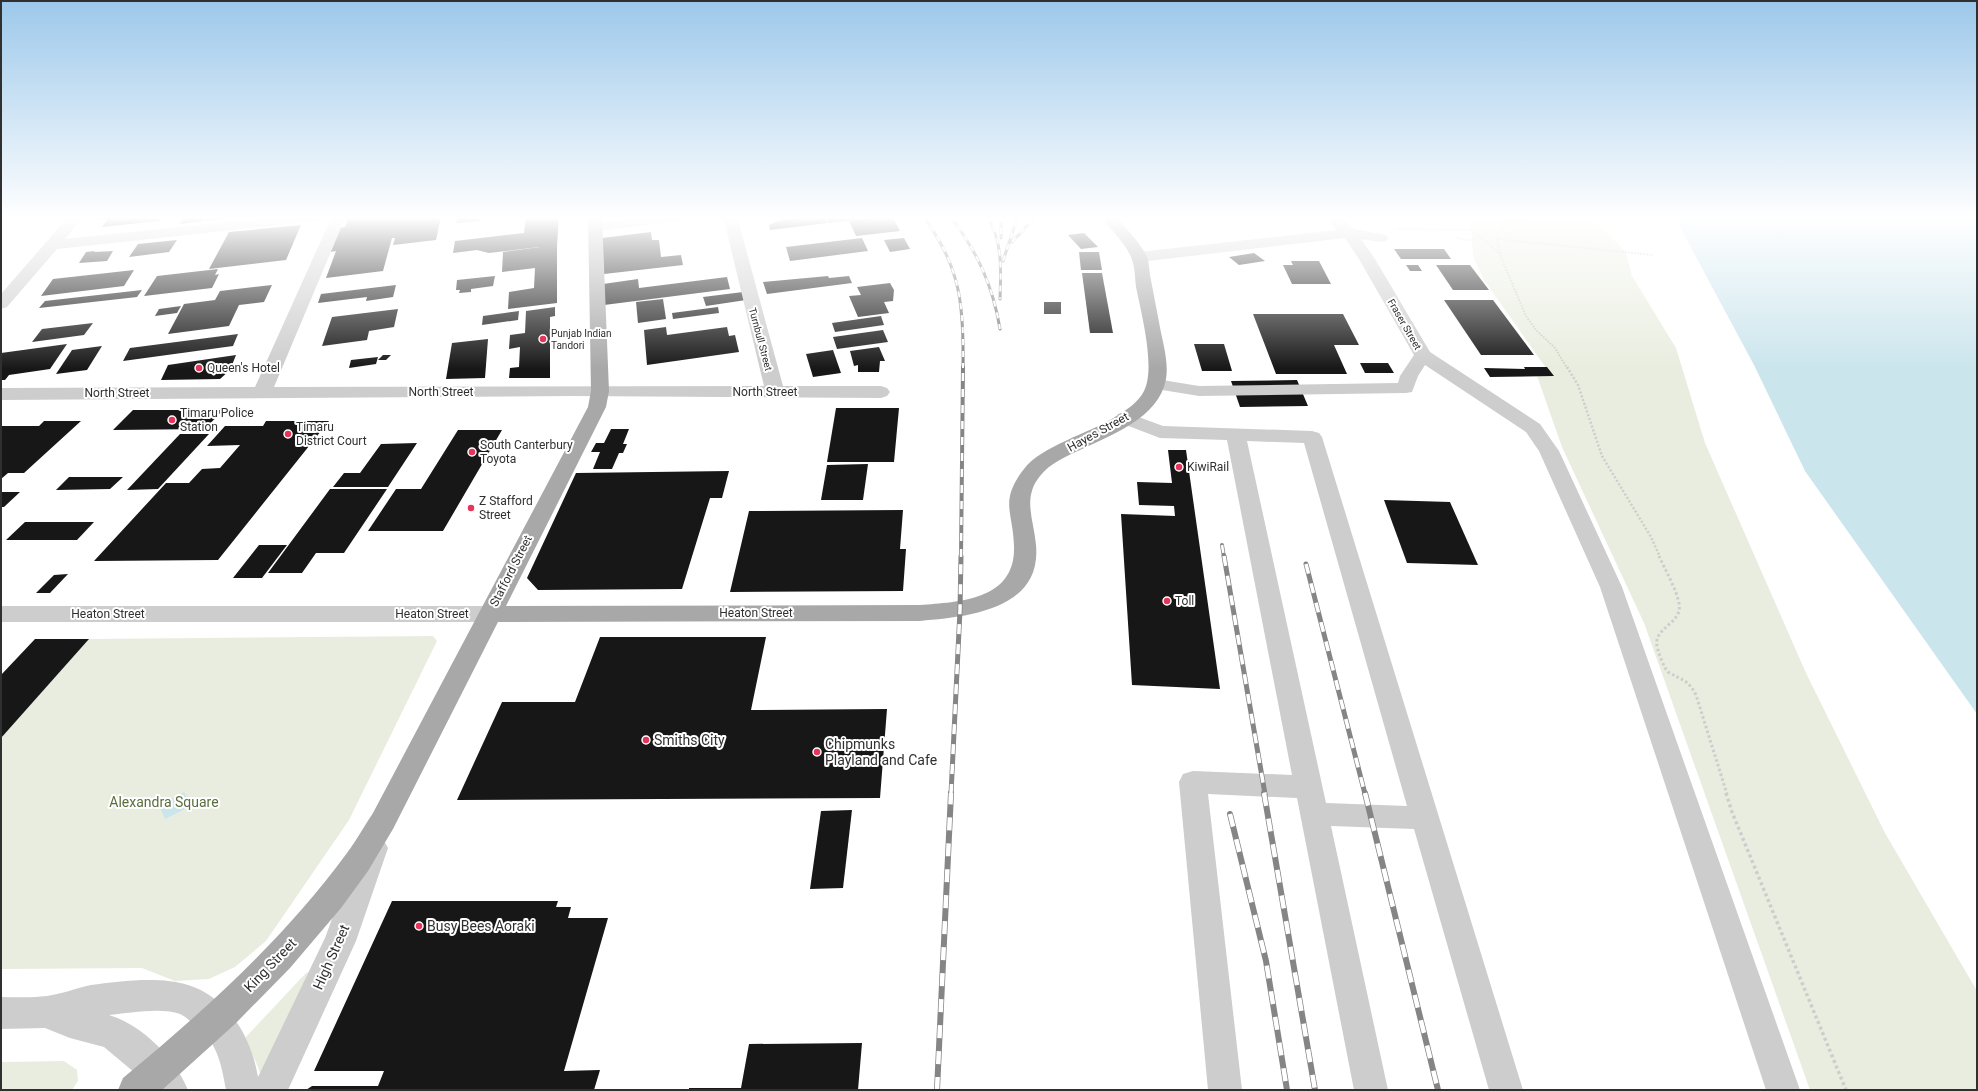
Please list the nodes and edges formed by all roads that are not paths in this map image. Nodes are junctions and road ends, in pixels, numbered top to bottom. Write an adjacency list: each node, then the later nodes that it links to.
1 (33, 267): 7 (street)
2 (317, 267): 13 (street)
3 (597, 267): 10 (main road, Stafford Street)
4 (743, 267): 11 (street, Turnbull Street)
5 (1141, 267): 9 (main road, Hayes Street)
6 (1372, 267): 8 (street, Fraser Street)
7 (1, 304)
8 (1423, 355): 9 (street); 32 (street)
9 (1156, 384): 15 (main road, Hayes Street)
10 (600, 391): 11 (street, North Street); 13 (street, North Street); 19 (main road, Stafford Street)
11 (775, 392): 12 (street, North Street)
12 (881, 392)
13 (262, 393): 14 (street, North Street)
14 (1, 394)
15 (1125, 418): 16 (street); 17 (main road, Hayes Street)
16 (1236, 435): 20 (street); 21 (street)
17 (960, 610): 19 (main road, Heaton Street)
18 (1, 614): 19 (street, Heaton Street)
19 (489, 614): 22 (main road, Stafford Street)
20 (1311, 800): 21 (street); 29 (street); 30 (street)
21 (1425, 818): 31 (street)
22 (383, 821): 25 (main road, King Street); 28 (street, High Street)
23 (46, 1012): 24 (street); 25 (street); 26 (street)
24 (1, 1013)
25 (216, 1020): 26 (main road, King Street); 27 (street)
26 (155, 1084)
27 (243, 1090)
28 (270, 1090)
29 (1225, 1090)
30 (1371, 1090)
31 (1506, 1090)
32 (1783, 1090)

